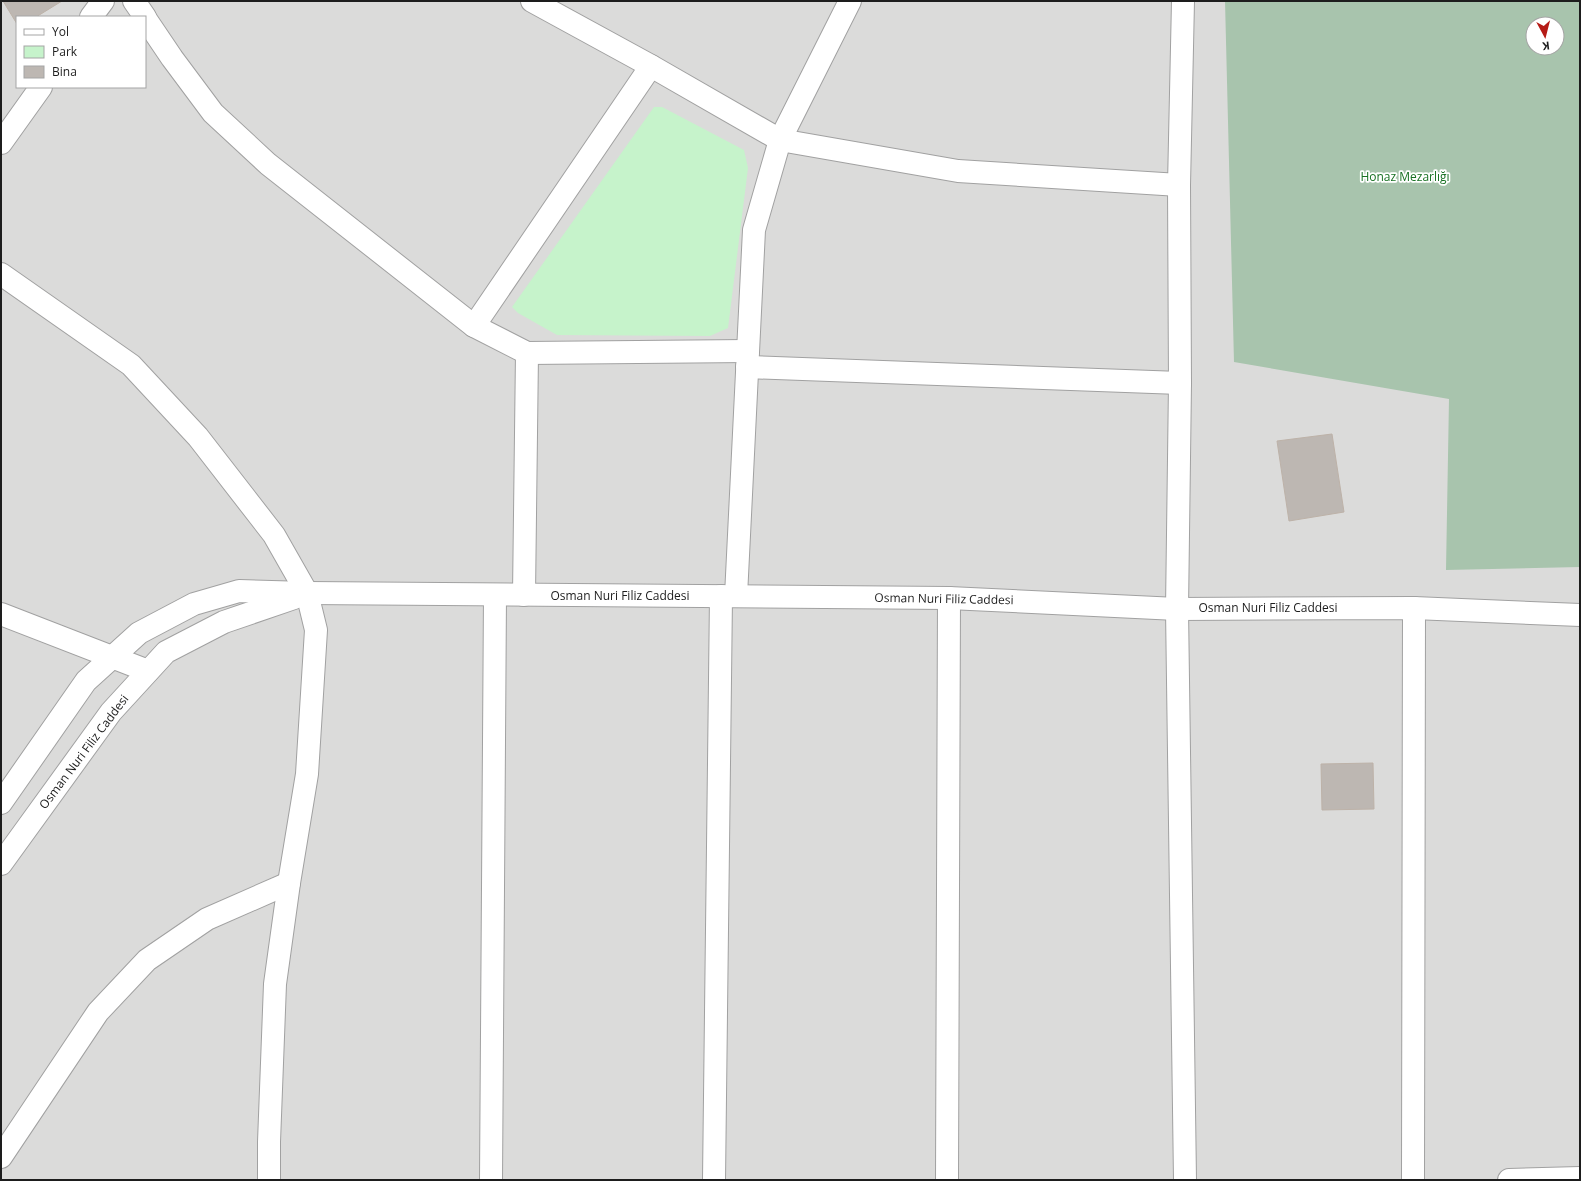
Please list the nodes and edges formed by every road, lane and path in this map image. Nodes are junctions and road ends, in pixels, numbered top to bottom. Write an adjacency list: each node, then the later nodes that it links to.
1 (102, 1): 6 (street)
2 (134, 1): 7 (street)
3 (532, 1): 9 (street)
4 (850, 1): 11 (street)
5 (1182, 1): 13 (street)
6 (92, 16)
7 (144, 16)
8 (146, 19): 15 (street)
9 (651, 66): 11 (street); 15 (street)
10 (40, 88): 12 (street)
11 (780, 140): 13 (street); 17 (street)
12 (1, 143)
13 (1179, 185): 18 (street)
14 (1, 274): 19 (street)
15 (474, 326): 16 (street)
16 (527, 353): 17 (street); 21 (street)
17 (748, 359): 18 (street); 22 (street)
18 (1180, 383): 25 (street)
19 (307, 593): 20 (street, Osman Nuri Filiz Caddesi); 28 (street, Osman Nuri Filiz Caddesi); 29 (street, Osman Nuri Filiz Caddesi); 32 (street)
20 (495, 595): 21 (street, Osman Nuri Filiz Caddesi); 36 (street)
21 (524, 595): 22 (street, Osman Nuri Filiz Caddesi)
22 (729, 596): 23 (street, Osman Nuri Filiz Caddesi); 37 (street)
23 (949, 598): 25 (street, Osman Nuri Filiz Caddesi); 38 (street)
24 (1414, 608): 25 (street, Osman Nuri Filiz Caddesi); 27 (street, Osman Nuri Filiz Caddesi); 40 (street)
25 (1177, 609): 39 (street)
26 (1, 614): 28 (street)
27 (1580, 615)
28 (113, 657): 29 (street); 30 (street, Osman Nuri Filiz Caddesi)
29 (148, 671): 31 (street, Osman Nuri Filiz Caddesi)
30 (1, 802)
31 (1, 864)
32 (289, 883): 33 (street); 35 (street)
33 (1, 1157)
34 (1580, 1178): 41 (street)
35 (269, 1180)
36 (491, 1180)
37 (714, 1180)
38 (947, 1180)
39 (1185, 1180)
40 (1413, 1180)
41 (1509, 1180)

